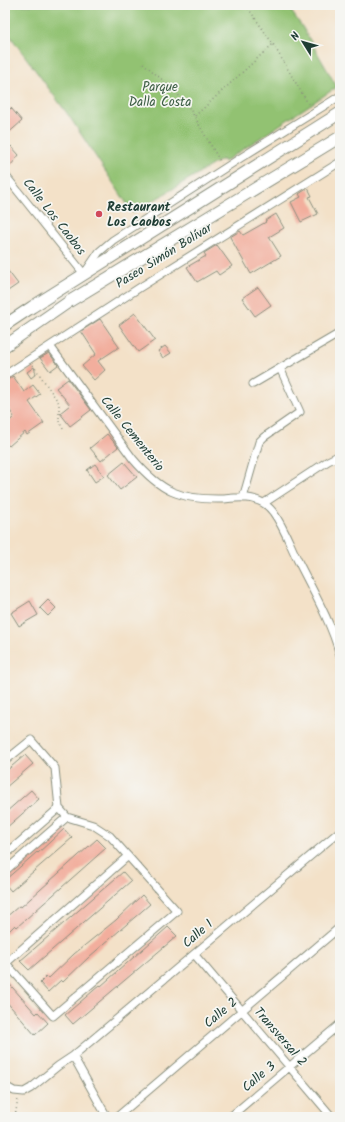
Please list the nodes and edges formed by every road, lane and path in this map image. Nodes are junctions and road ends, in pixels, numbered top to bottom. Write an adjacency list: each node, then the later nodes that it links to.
1 (246, 5): 2 (path)
2 (273, 44): 5 (path); 7 (path)
3 (143, 64): 7 (path)
4 (340, 96): 5 (street, Paseo Simón Bolívar)
5 (313, 112): 10 (street, Paseo Simón Bolívar)
6 (340, 113): 12 (main road, Paseo Simón Bolívar)
7 (195, 116): 10 (path)
8 (340, 137): 13 (main road, Paseo Simón Bolívar)
9 (340, 162): 17 (street, Paseo Simón Bolívar)
10 (224, 168): 12 (street, Paseo Simón Bolívar)
11 (5, 175): 12 (street, Calle Los Caobos)
12 (84, 274): 13 (main road); 14 (main road, Paseo Simón Bolívar)
13 (93, 286): 16 (main road, Paseo Simón Bolívar)
14 (5, 325)
15 (340, 333): 19 (street)
16 (5, 346)
17 (50, 346): 18 (street, Paseo Simón Bolívar); 24 (street, Calle Cementerio)
18 (29, 360): 20 (street, Paseo Simón Bolívar); 22 (path)
19 (280, 368): 21 (street); 24 (street)
20 (5, 375)
21 (253, 384)
22 (63, 430)
23 (340, 455): 25 (street)
24 (243, 498): 25 (street, Calle Cementerio)
25 (264, 503): 26 (street)
26 (340, 655)
27 (5, 761): 28 (street)
28 (59, 808): 29 (street); 31 (street)
29 (67, 817): 32 (street); 33 (street)
30 (340, 831): 35 (street, Calle 1)
31 (5, 855)
32 (128, 856): 36 (street); 36 (street)
33 (5, 870)
34 (340, 927): 37 (street, Calle 2)
35 (194, 954): 37 (street, Transversal 2); 39 (street, Calle 1)
36 (5, 962)
37 (242, 1011): 40 (street, Transversal 2); 45 (street, Calle 2)
38 (340, 1024): 40 (street, Calle 3)
39 (73, 1056): 42 (street, Calle 1); 44 (street)
40 (290, 1066): 46 (street, Calle 3); 47 (street, Transversal 2)
41 (5, 1086): 42 (street)
42 (19, 1093): 43 (path)
43 (15, 1117)
44 (106, 1117)
45 (117, 1117)
46 (230, 1117)
47 (332, 1117)

